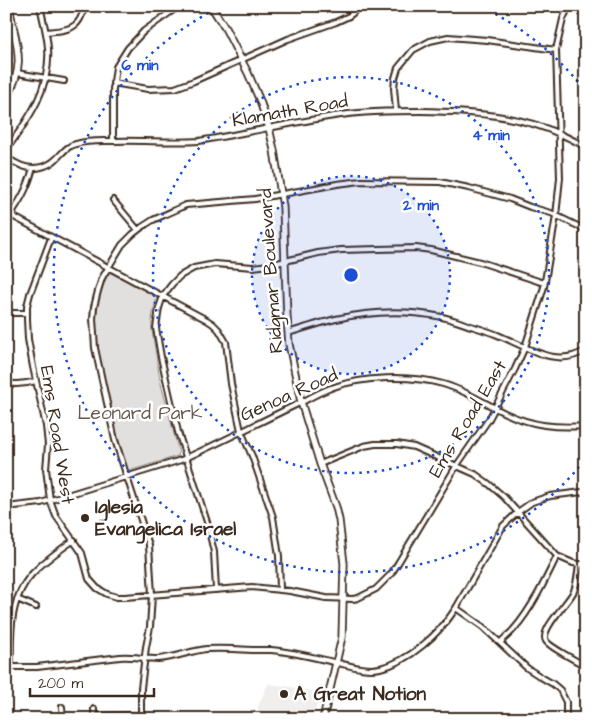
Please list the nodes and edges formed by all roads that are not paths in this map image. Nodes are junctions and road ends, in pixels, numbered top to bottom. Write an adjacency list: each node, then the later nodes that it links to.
1 (9, 6): 11 (street)
2 (40, 6): 8 (street)
3 (85, 6): 8 (street)
4 (178, 6): 14 (street)
5 (211, 6): 10 (street, Ridgmar Boulevard)
6 (358, 6): 10 (street)
7 (569, 6): 9 (street, Ems Road East)
8 (46, 32): 12 (street)
9 (556, 50): 16 (street); 18 (street, Ems Road East)
10 (242, 60): 14 (street); 17 (street, Ridgmar Boulevard)
11 (17, 73): 12 (street); 15 (street)
12 (46, 78): 13 (street); 21 (street)
13 (64, 81)
14 (113, 83): 19 (street)
15 (6, 98)
16 (396, 111): 17 (street, Klamath Road); 18 (street, Klamath Road)
17 (269, 128): 19 (street, Klamath Road); 24 (street, Ridgmar Boulevard)
18 (558, 133): 20 (street, Klamath Road); 26 (street, Ems Road East)
19 (114, 141): 23 (street, Klamath Road)
20 (586, 147)
21 (6, 150)
22 (6, 156): 23 (street)
23 (33, 168): 29 (street)
24 (281, 194): 26 (street); 27 (street); 30 (street, Ridgmar Boulevard)
25 (113, 200): 27 (street)
26 (556, 216): 28 (street); 32 (street, Ems Road East)
27 (138, 230): 31 (street)
28 (586, 230)
29 (51, 238): 31 (street); 35 (street, Ems Road West)
30 (285, 261): 32 (street); 33 (street); 36 (street, Ridgmar Boulevard)
31 (108, 267): 33 (street); 48 (street)
32 (544, 284): 37 (street, Ems Road East)
33 (163, 296): 44 (street); 45 (street)
34 (6, 313): 35 (street)
35 (27, 314): 39 (street, Ems Road West)
36 (288, 333): 37 (street); 41 (street, Ridgmar Boulevard)
37 (525, 348): 38 (street); 42 (street, Ems Road East)
38 (586, 350)
39 (36, 381): 40 (street); 50 (street, Ems Road West)
40 (6, 383)
41 (301, 402): 42 (street, Genoa Road); 44 (street, Genoa Road); 46 (street, Ridgmar Boulevard)
42 (495, 408): 43 (street, Genoa Road); 47 (street, Ems Road East)
43 (586, 426)
44 (241, 431): 45 (street, Genoa Road); 58 (street)
45 (186, 458): 48 (street, Genoa Road); 57 (street)
46 (320, 464): 47 (street); 61 (street, Ridgmar Boulevard)
47 (457, 465): 52 (street); 61 (street, Ems Road East)
48 (126, 476): 50 (street, Genoa Road); 59 (street)
49 (582, 492): 52 (street)
50 (50, 500): 51 (street, Genoa Road); 53 (street, Ems Road West)
51 (6, 507)
52 (518, 512): 54 (street); 63 (street)
53 (74, 540): 59 (street, Ems Road West); 60 (street)
54 (557, 556): 55 (street); 64 (street)
55 (579, 564): 56 (street); 67 (street)
56 (586, 565)
57 (216, 590): 58 (street, Ems Road West); 59 (street, Ems Road West)
58 (280, 590): 61 (street, Ems Road West)
59 (152, 595): 65 (street)
60 (17, 599): 62 (street); 68 (street)
61 (344, 599): 66 (street, Ridgmar Boulevard)
62 (36, 607)
63 (456, 608): 64 (street); 66 (street)
64 (500, 642): 75 (street)
65 (145, 658): 66 (street); 68 (street); 72 (street)
66 (337, 663): 74 (street, Ridgmar Boulevard)
67 (586, 666)
68 (9, 668)
69 (62, 707): 73 (street)
70 (94, 710): 71 (street)
71 (94, 717): 72 (street)
72 (143, 717)
73 (63, 719)
74 (323, 719)
75 (566, 719)

